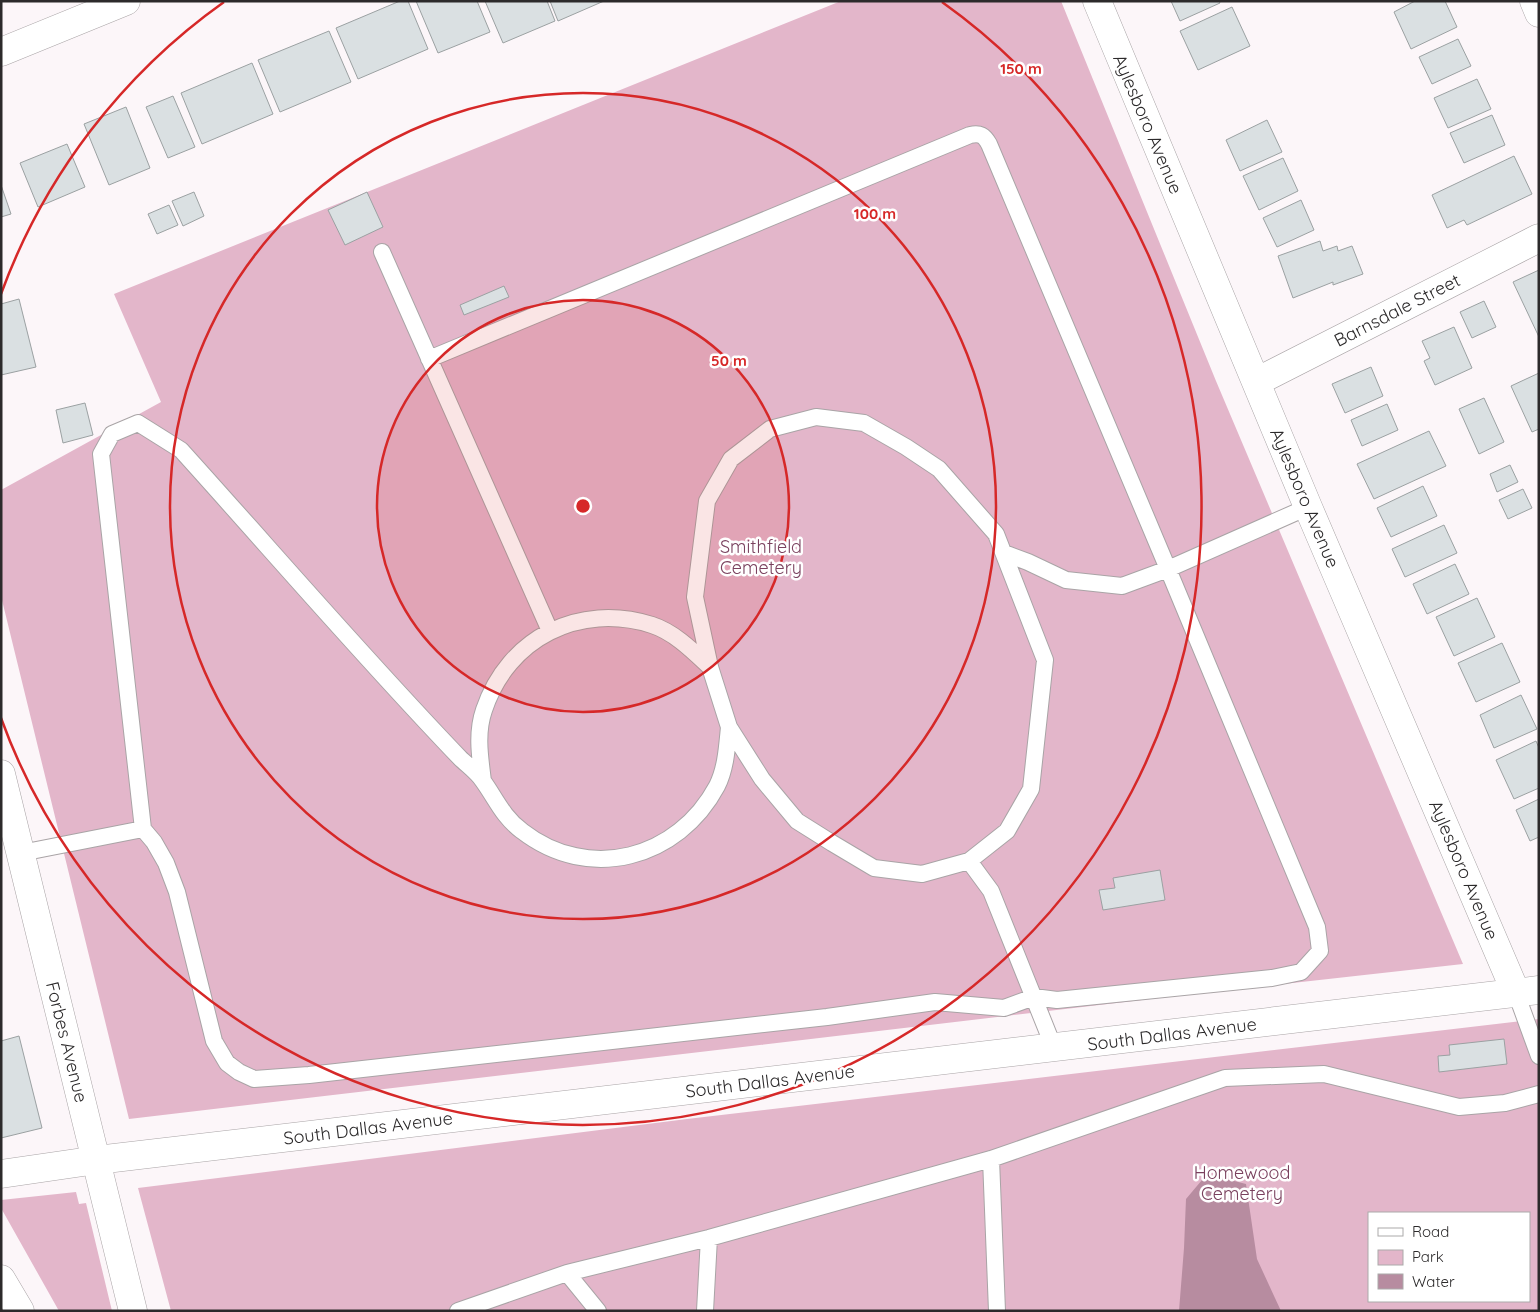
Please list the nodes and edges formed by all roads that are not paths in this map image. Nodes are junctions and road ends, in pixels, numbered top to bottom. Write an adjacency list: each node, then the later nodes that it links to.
1 (126, 1): 5 (street)
2 (1097, 1): 9 (street, Aylesboro Avenue)
3 (1534, 1): 4 (street)
4 (1539, 13)
5 (1, 52)
6 (1539, 238): 9 (street, Barnsdale Street)
7 (382, 252): 8 (lane)
8 (429, 359): 12 (lane); 13 (lane)
9 (1256, 382): 10 (street, Aylesboro Avenue)
10 (1308, 506): 12 (lane); 21 (street, Aylesboro Avenue)
11 (1004, 553): 12 (lane); 14 (lane); 20 (lane)
12 (1168, 569): 22 (lane)
13 (550, 631): 14 (lane); 17 (lane)
14 (710, 667): 15 (lane)
15 (729, 727): 17 (lane); 20 (lane)
16 (1, 774): 19 (street, Forbes Avenue)
17 (483, 781): 18 (lane)
18 (143, 830): 19 (lane); 22 (lane)
19 (21, 853): 27 (street, Forbes Avenue)
20 (969, 861): 22 (lane)
21 (1528, 992): 23 (street, South Dallas Avenue); 24 (lane)
22 (1034, 997): 23 (lane)
23 (1054, 1048): 27 (street, South Dallas Avenue)
24 (1539, 1055)
25 (1539, 1094): 26 (lane)
26 (991, 1159): 29 (lane); 37 (lane)
27 (96, 1160): 28 (street, South Dallas Avenue); 33 (street, Forbes Avenue)
28 (1, 1174)
29 (709, 1238): 30 (lane); 36 (lane)
30 (567, 1273): 34 (lane); 35 (lane)
31 (1, 1279): 32 (street)
32 (20, 1311)
33 (133, 1311)
34 (458, 1311)
35 (598, 1311)
36 (704, 1311)
37 (997, 1311)

